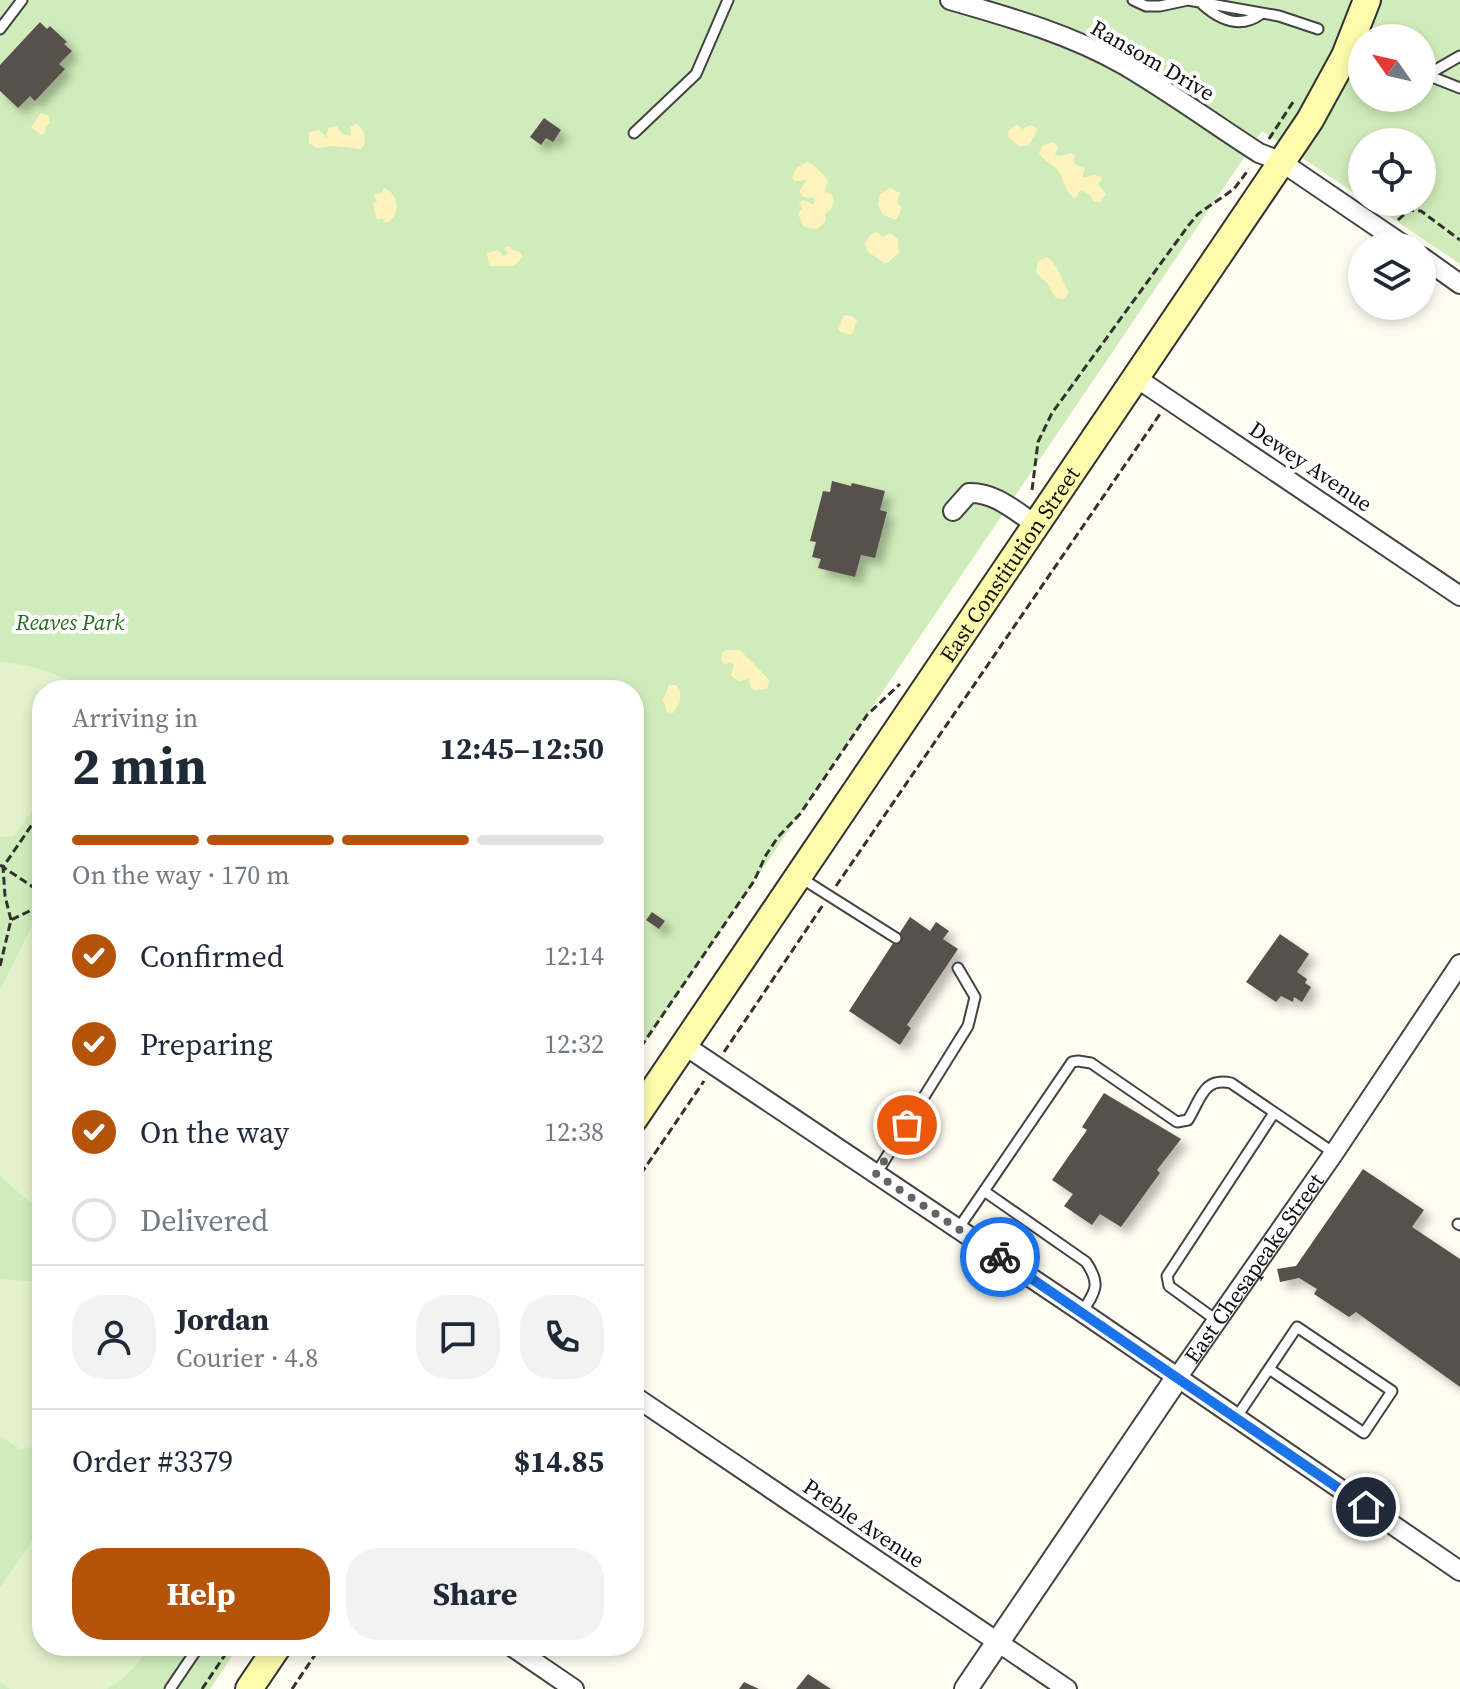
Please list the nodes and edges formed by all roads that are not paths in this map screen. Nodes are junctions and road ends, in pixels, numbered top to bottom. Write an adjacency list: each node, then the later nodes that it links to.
1 (22, 0): 6 (lane)
2 (728, 0): 12 (lane)
3 (950, 0): 13 (street, Ransom Drive)
4 (1133, 0): 7 (lane)
5 (1367, 0): 13 (main road, East Constitution Street)
6 (0, 29)
7 (1318, 29)
8 (1460, 56): 9 (lane)
9 (1436, 68)
10 (1436, 78): 11 (lane)
11 (1460, 88)
12 (634, 133)
13 (1270, 157): 14 (street, Ransom Drive); 17 (main road, East Constitution Street)
14 (1385, 232)
15 (1436, 267): 16 (street)
16 (1460, 284)
17 (1135, 377): 19 (main road, East Constitution Street); 20 (street, Dewey Avenue)
18 (953, 511): 19 (street)
19 (1027, 519): 21 (main road, East Constitution Street)
20 (1460, 596)
21 (798, 876): 22 (lane); 25 (main road, East Constitution Street)
22 (896, 938)
23 (1460, 964): 28 (street, East Chesapeake Street)
24 (958, 968): 29 (lane)
25 (684, 1045): 26 (main road, East Constitution Street); 29 (street)
26 (644, 1104)
27 (1274, 1113): 28 (lane); 30 (lane); 33 (lane)
28 (1334, 1153): 33 (street, East Chesapeake Street)
29 (876, 1174): 31 (street)
30 (984, 1191): 31 (lane); 32 (lane)
31 (958, 1229): 32 (street)
32 (1082, 1312): 35 (street)
33 (1216, 1320): 35 (street, East Chesapeake Street)
34 (1269, 1369): 34 (lane); 37 (lane)
35 (1177, 1378): 37 (street); 39 (street, East Chesapeake Street)
36 (644, 1403): 39 (street, Preble Avenue)
37 (1236, 1418): 38 (street)
38 (1460, 1571)
39 (998, 1642): 46 (street, East Chesapeake Street); 47 (street, Preble Avenue)
40 (192, 1656): 43 (lane)
41 (271, 1656): 44 (main road)
42 (526, 1656): 45 (street)
43 (170, 1689)
44 (249, 1689)
45 (574, 1689)
46 (966, 1689)
47 (1067, 1689)

